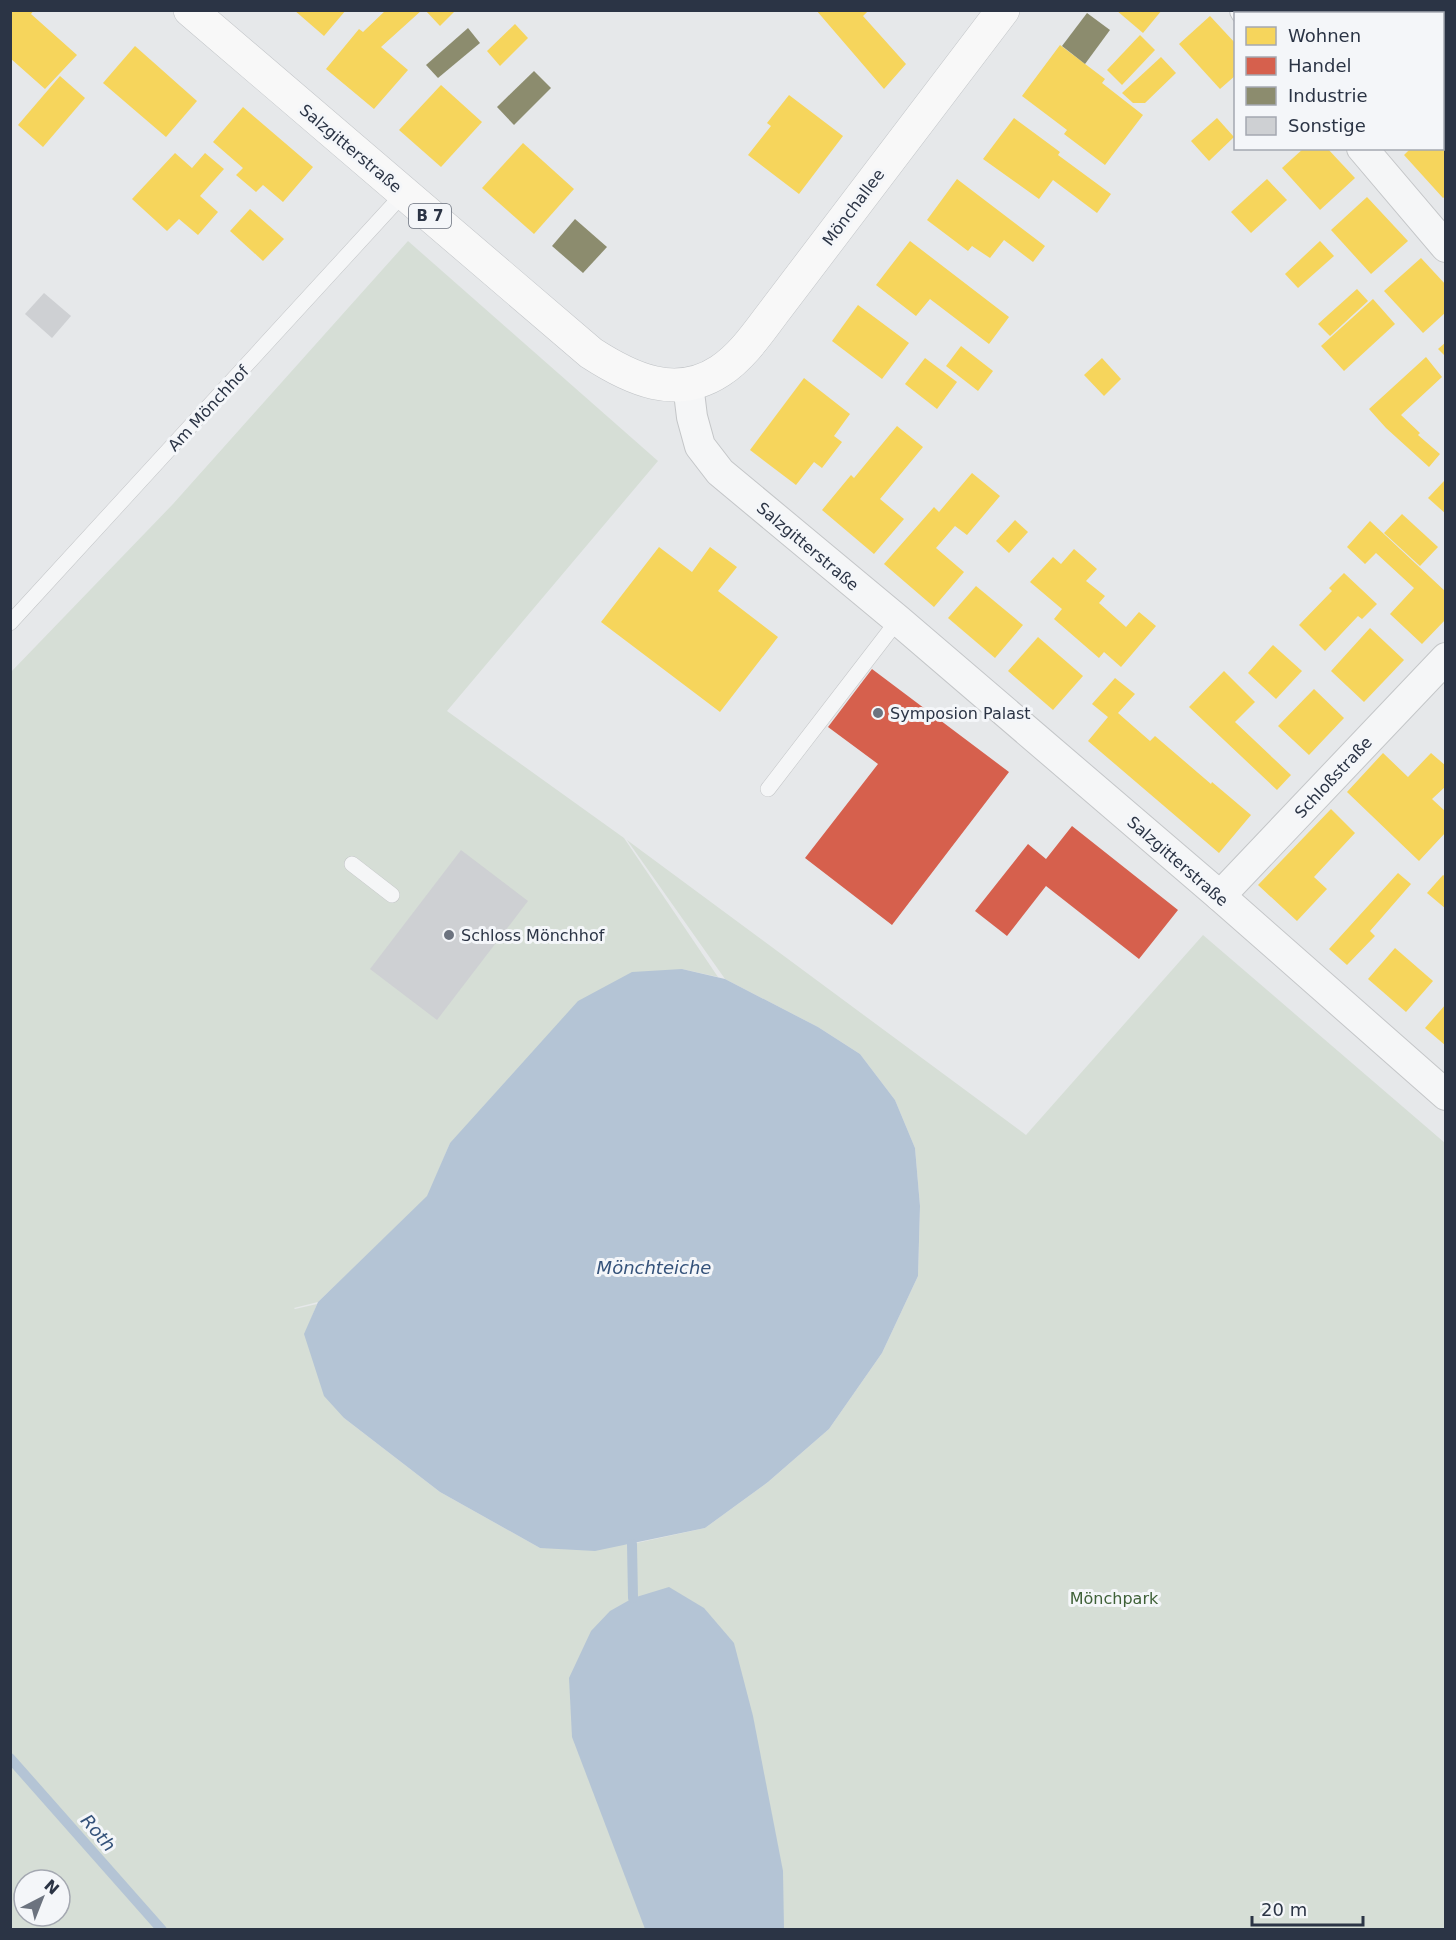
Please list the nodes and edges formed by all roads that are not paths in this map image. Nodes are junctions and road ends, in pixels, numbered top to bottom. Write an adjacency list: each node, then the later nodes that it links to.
1 (190, 10): 4 (main road, Salzgitterstraße / B 7)
2 (1003, 10): 6 (main road, Mönchallee / B 7)
3 (1364, 150): 5 (street)
4 (404, 193): 6 (main road, Salzgitterstraße / B 7); 8 (lane, Am Mönchhof)
5 (1446, 246)
6 (688, 384): 7 (street, Salzgitterstraße)
7 (898, 620): 10 (lane); 13 (street, Salzgitterstraße)
8 (10, 622)
9 (1446, 658): 13 (street, Schloßstraße)
10 (768, 789)
11 (352, 864): 12 (lane)
12 (392, 895)
13 (1220, 896): 14 (street, Salzgitterstraße)
14 (1446, 1095)

